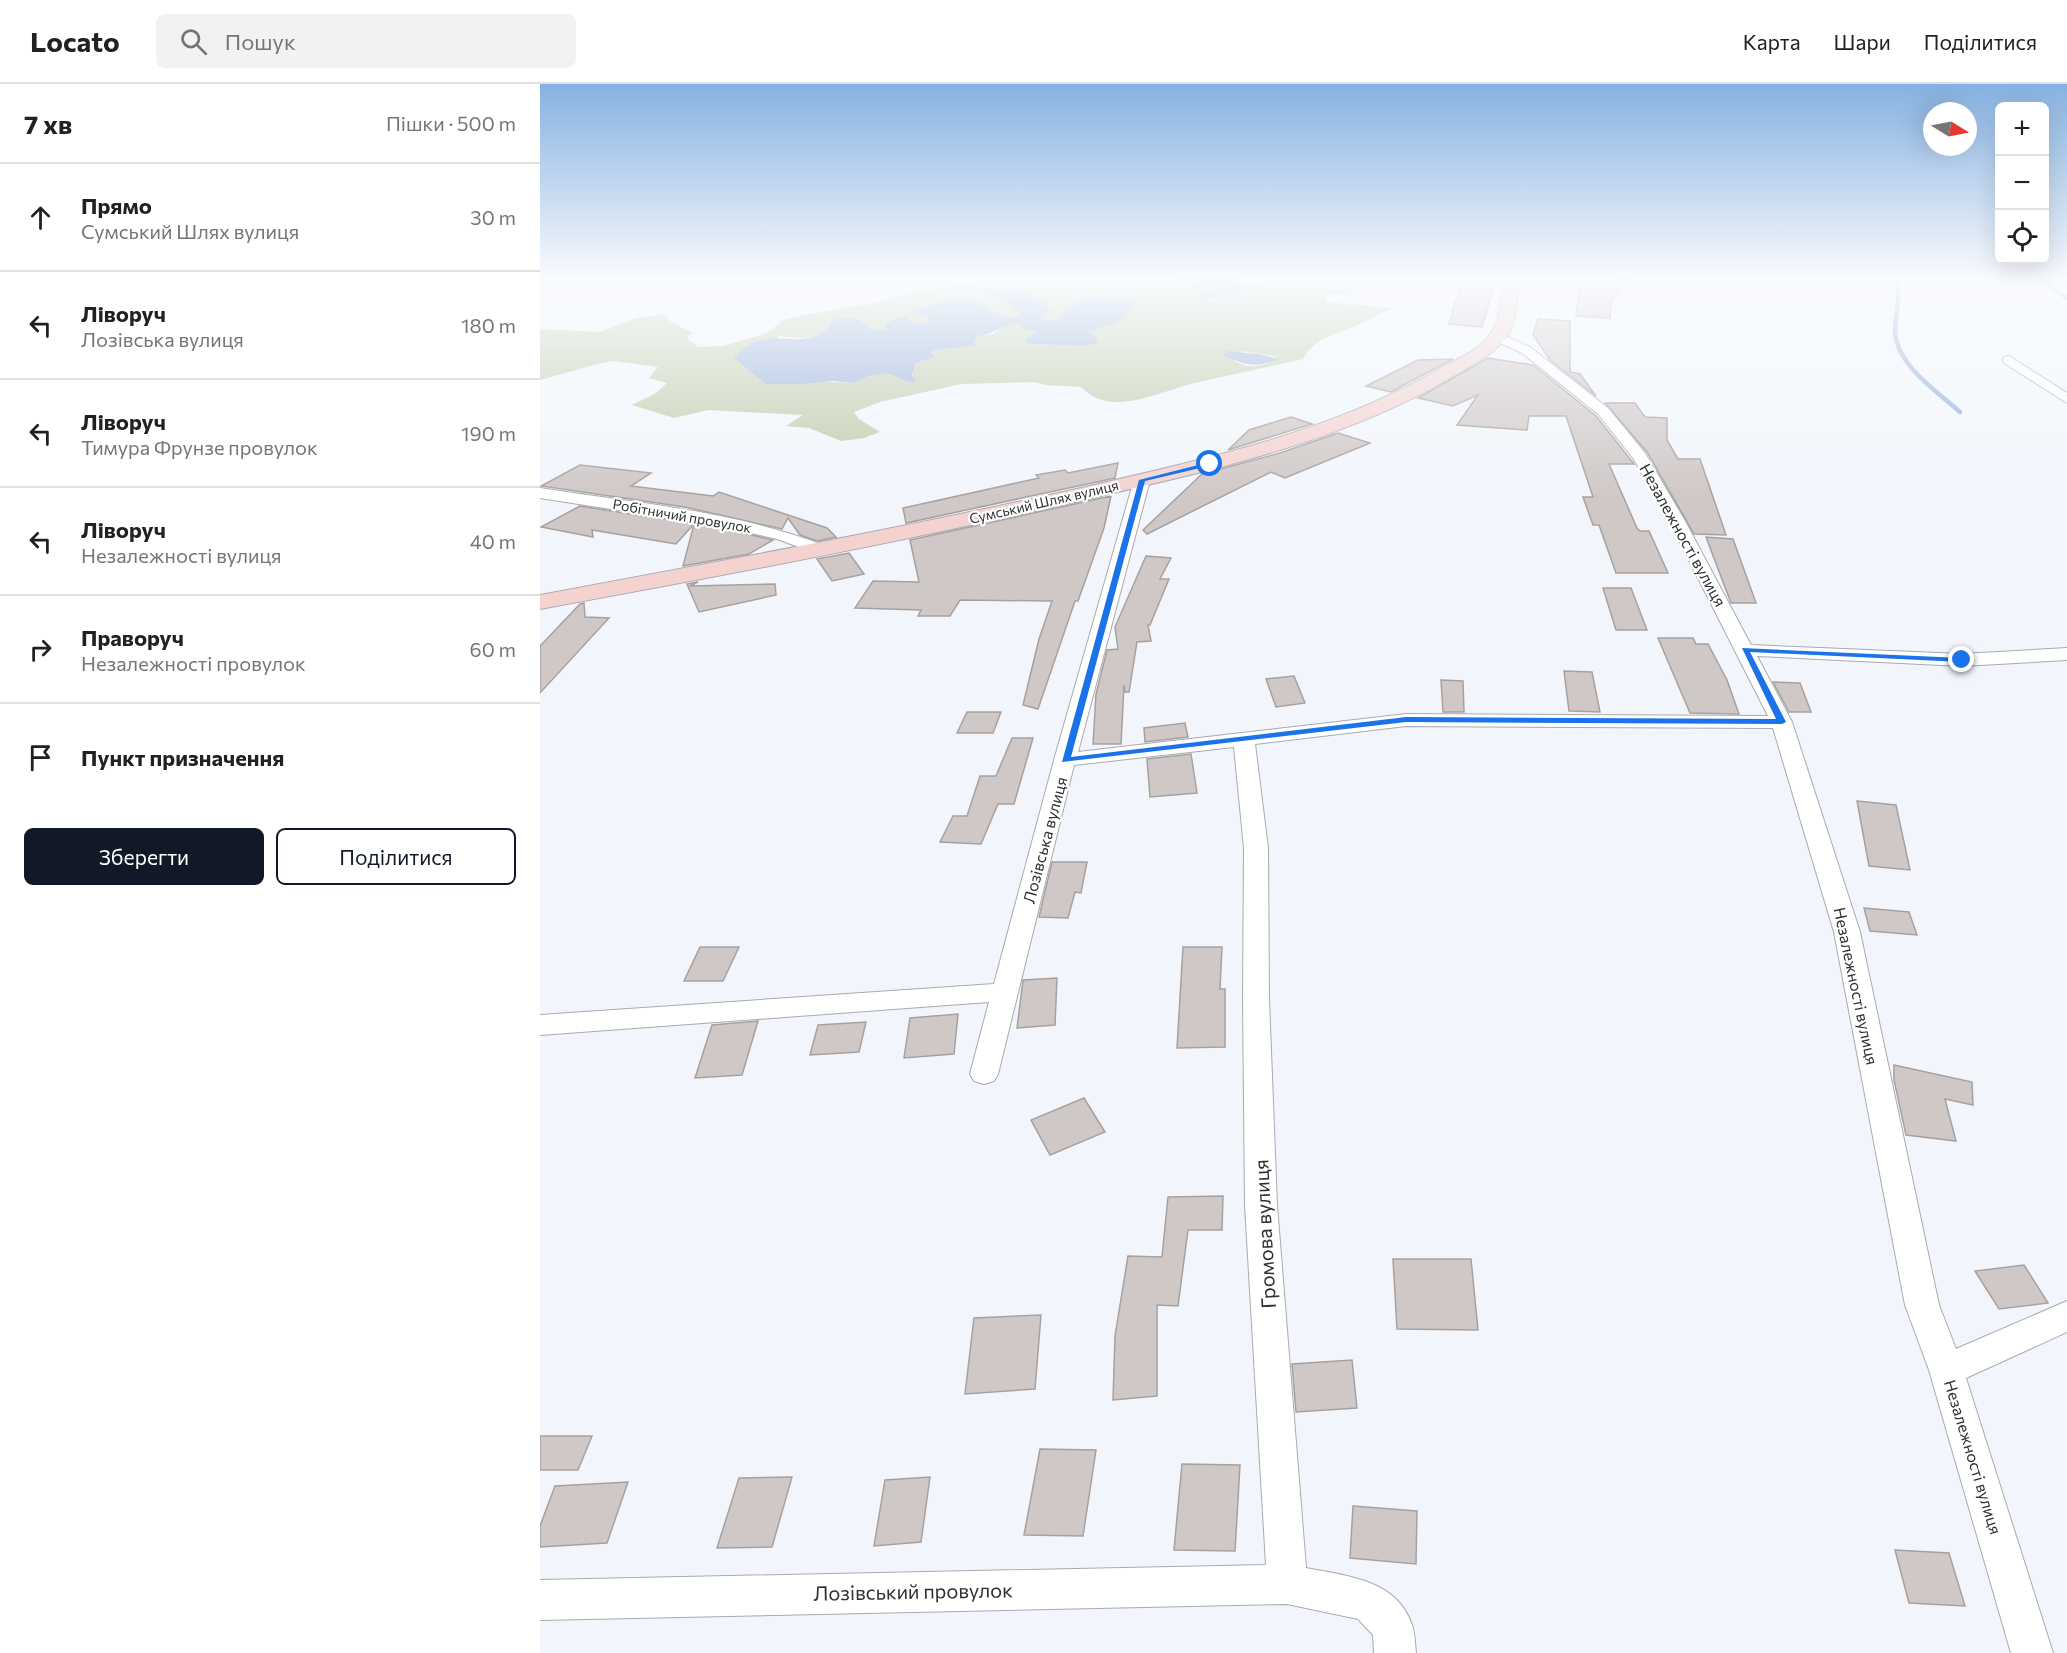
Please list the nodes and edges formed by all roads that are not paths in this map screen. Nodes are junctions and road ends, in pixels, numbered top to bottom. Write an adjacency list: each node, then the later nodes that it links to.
1 (1484, 350): 5 (main road, Сумський Шлях вулиця)
2 (1526, 350): 9 (street, Незалежності вулиця)
3 (2009, 360): 4 (street)
4 (2067, 399)
5 (1142, 480): 7 (main road, Сумський Шлях вулиця); 13 (street, Лозівська вулиця)
6 (540, 493): 7 (street, Робітничий провулок)
7 (820, 550): 8 (main road, Сумський Шлях вулиця)
8 (540, 603)
9 (1744, 650): 10 (street); 11 (street, Незалежності вулиця)
10 (2067, 654)
11 (1782, 722): 12 (street); 18 (street, Незалежності вулиця)
12 (1244, 739): 13 (street); 19 (street, Громова вулиця)
13 (1065, 760): 14 (street, Лозівська вулиця)
14 (1005, 992): 15 (street); 16 (street, Лозівська вулиця)
15 (540, 1026)
16 (984, 1074)
17 (2067, 1316): 18 (street)
18 (1946, 1370): 22 (street, Незалежності вулиця)
19 (1287, 1584): 20 (street, Лозівський провулок); 21 (street)
20 (540, 1600)
21 (1395, 1653)
22 (2032, 1653)

